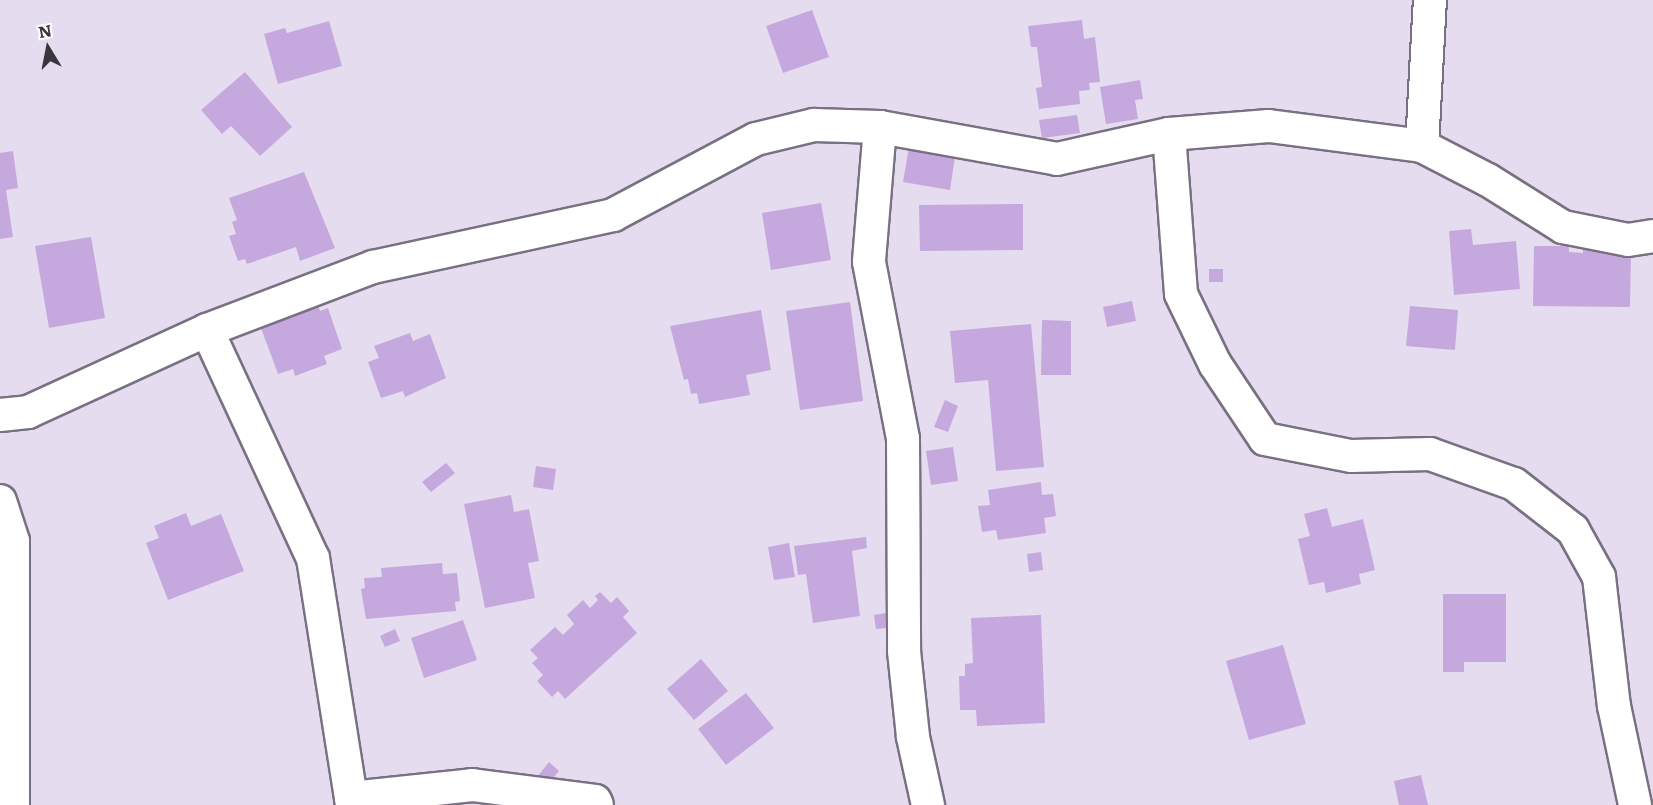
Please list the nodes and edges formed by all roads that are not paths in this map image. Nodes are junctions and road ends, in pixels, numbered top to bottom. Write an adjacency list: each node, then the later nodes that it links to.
1 (1430, 0): 4 (street)
2 (880, 127): 3 (street); 6 (street); 13 (street)
3 (1169, 134): 4 (street); 9 (street)
4 (1422, 146): 5 (street)
5 (1653, 236)
6 (207, 330): 7 (street); 10 (street)
7 (0, 415)
8 (0, 501): 11 (street)
9 (1640, 799)
10 (352, 801): 12 (street)
11 (13, 805)
12 (597, 805)
13 (928, 805)

